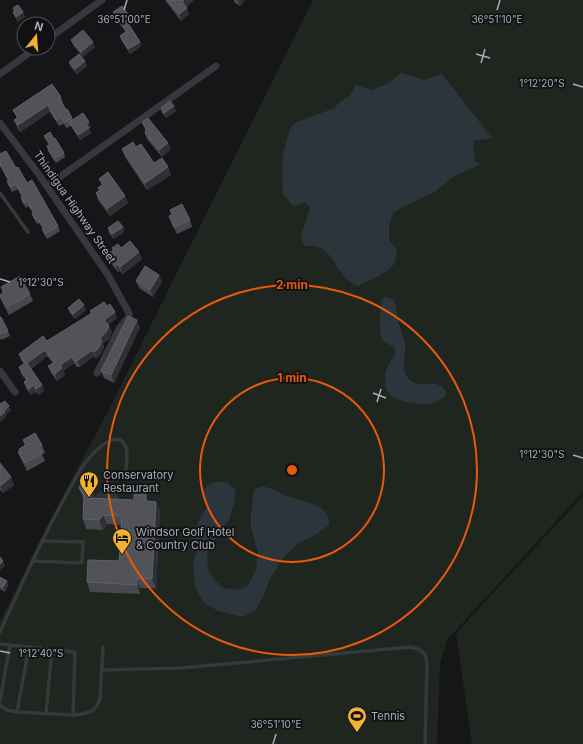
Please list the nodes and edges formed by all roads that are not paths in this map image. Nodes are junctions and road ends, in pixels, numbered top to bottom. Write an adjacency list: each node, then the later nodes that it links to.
1 (102, 0): 2 (street)
2 (56, 33)
3 (25, 56): 5 (street)
4 (216, 66): 7 (street)
5 (0, 74)
6 (0, 125): 7 (street, Thindigua Highway Street)
7 (47, 186): 11 (street, Thindigua Highway Street)
8 (0, 193): 9 (lane)
9 (28, 232)
10 (0, 371): 12 (street)
11 (97, 373)
12 (15, 392)
13 (126, 470): 14 (lane)
14 (42, 541): 15 (lane); 15 (lane)
15 (33, 560): 16 (lane)
16 (0, 632)
17 (0, 644): 18 (lane)
18 (10, 645): 19 (lane); 23 (lane)
19 (29, 647): 21 (lane); 25 (lane)
20 (103, 647): 22 (lane)
21 (52, 650): 26 (lane); 27 (lane)
22 (102, 670): 27 (lane); 28 (lane)
23 (0, 701)
24 (0, 705): 25 (lane)
25 (17, 712): 26 (lane)
26 (46, 713): 27 (lane)
27 (73, 715)
28 (425, 744)

